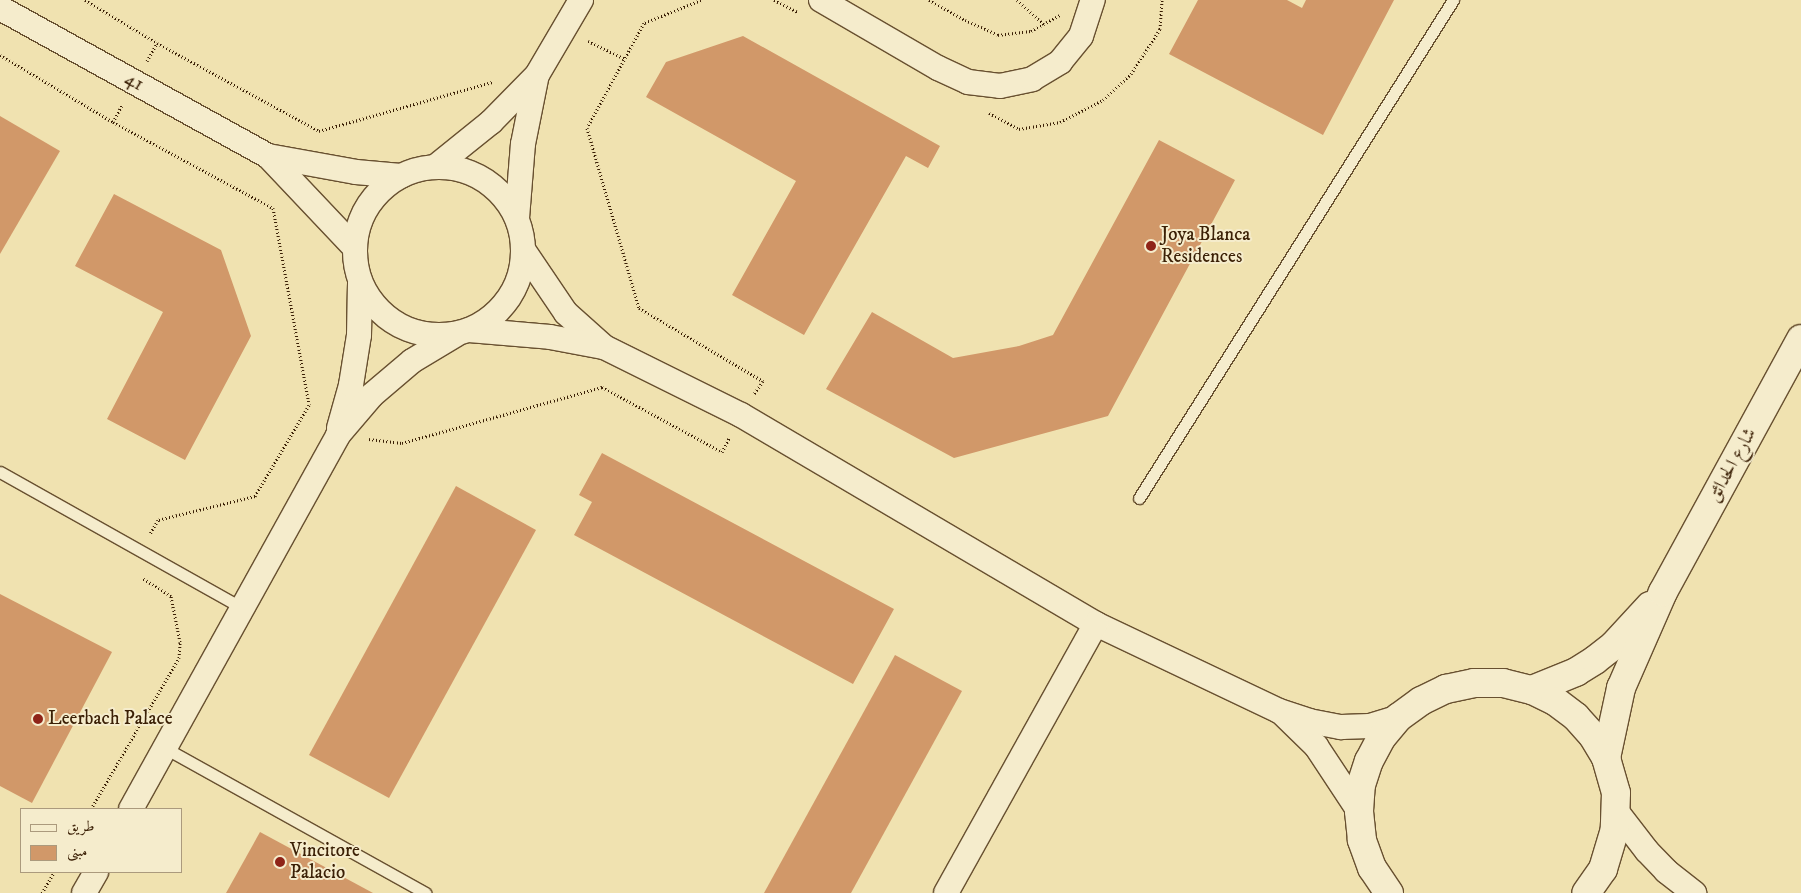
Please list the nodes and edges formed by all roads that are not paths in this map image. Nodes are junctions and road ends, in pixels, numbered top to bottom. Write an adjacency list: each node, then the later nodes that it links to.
1 (581, 0): 6 (street)
2 (821, 0): 3 (street)
3 (1093, 0)
4 (1453, 0): 19 (lane)
5 (0, 8): 7 (street, 41)
6 (537, 75): 8 (street); 10 (street)
7 (268, 156): 9 (street); 11 (street)
8 (435, 166): 9 (street); 10 (street)
9 (401, 176): 11 (street)
10 (517, 218): 12 (street)
11 (354, 248): 13 (street)
12 (524, 252): 14 (street); 16 (street)
13 (360, 283): 14 (street); 17 (street)
14 (463, 332): 16 (street); 17 (street)
15 (1801, 339): 20 (street, شارع الحدائق)
16 (604, 347): 22 (street)
17 (338, 435): 21 (street)
18 (0, 472): 21 (lane)
19 (1139, 498)
20 (1662, 592): 23 (street); 27 (street)
21 (242, 608): 26 (street)
22 (1096, 624): 24 (street); 34 (street)
23 (1532, 690): 25 (street); 27 (street)
24 (1279, 711): 25 (street); 29 (street)
25 (1399, 718): 29 (street)
26 (164, 748): 28 (street); 33 (lane)
27 (1606, 758): 30 (street)
28 (131, 808)
29 (1358, 811): 35 (street)
30 (1617, 812): 36 (street); 37 (street)
31 (95, 873): 32 (street)
32 (84, 893)
33 (425, 893)
34 (946, 893)
35 (1389, 893)
36 (1586, 893)
37 (1694, 893)

